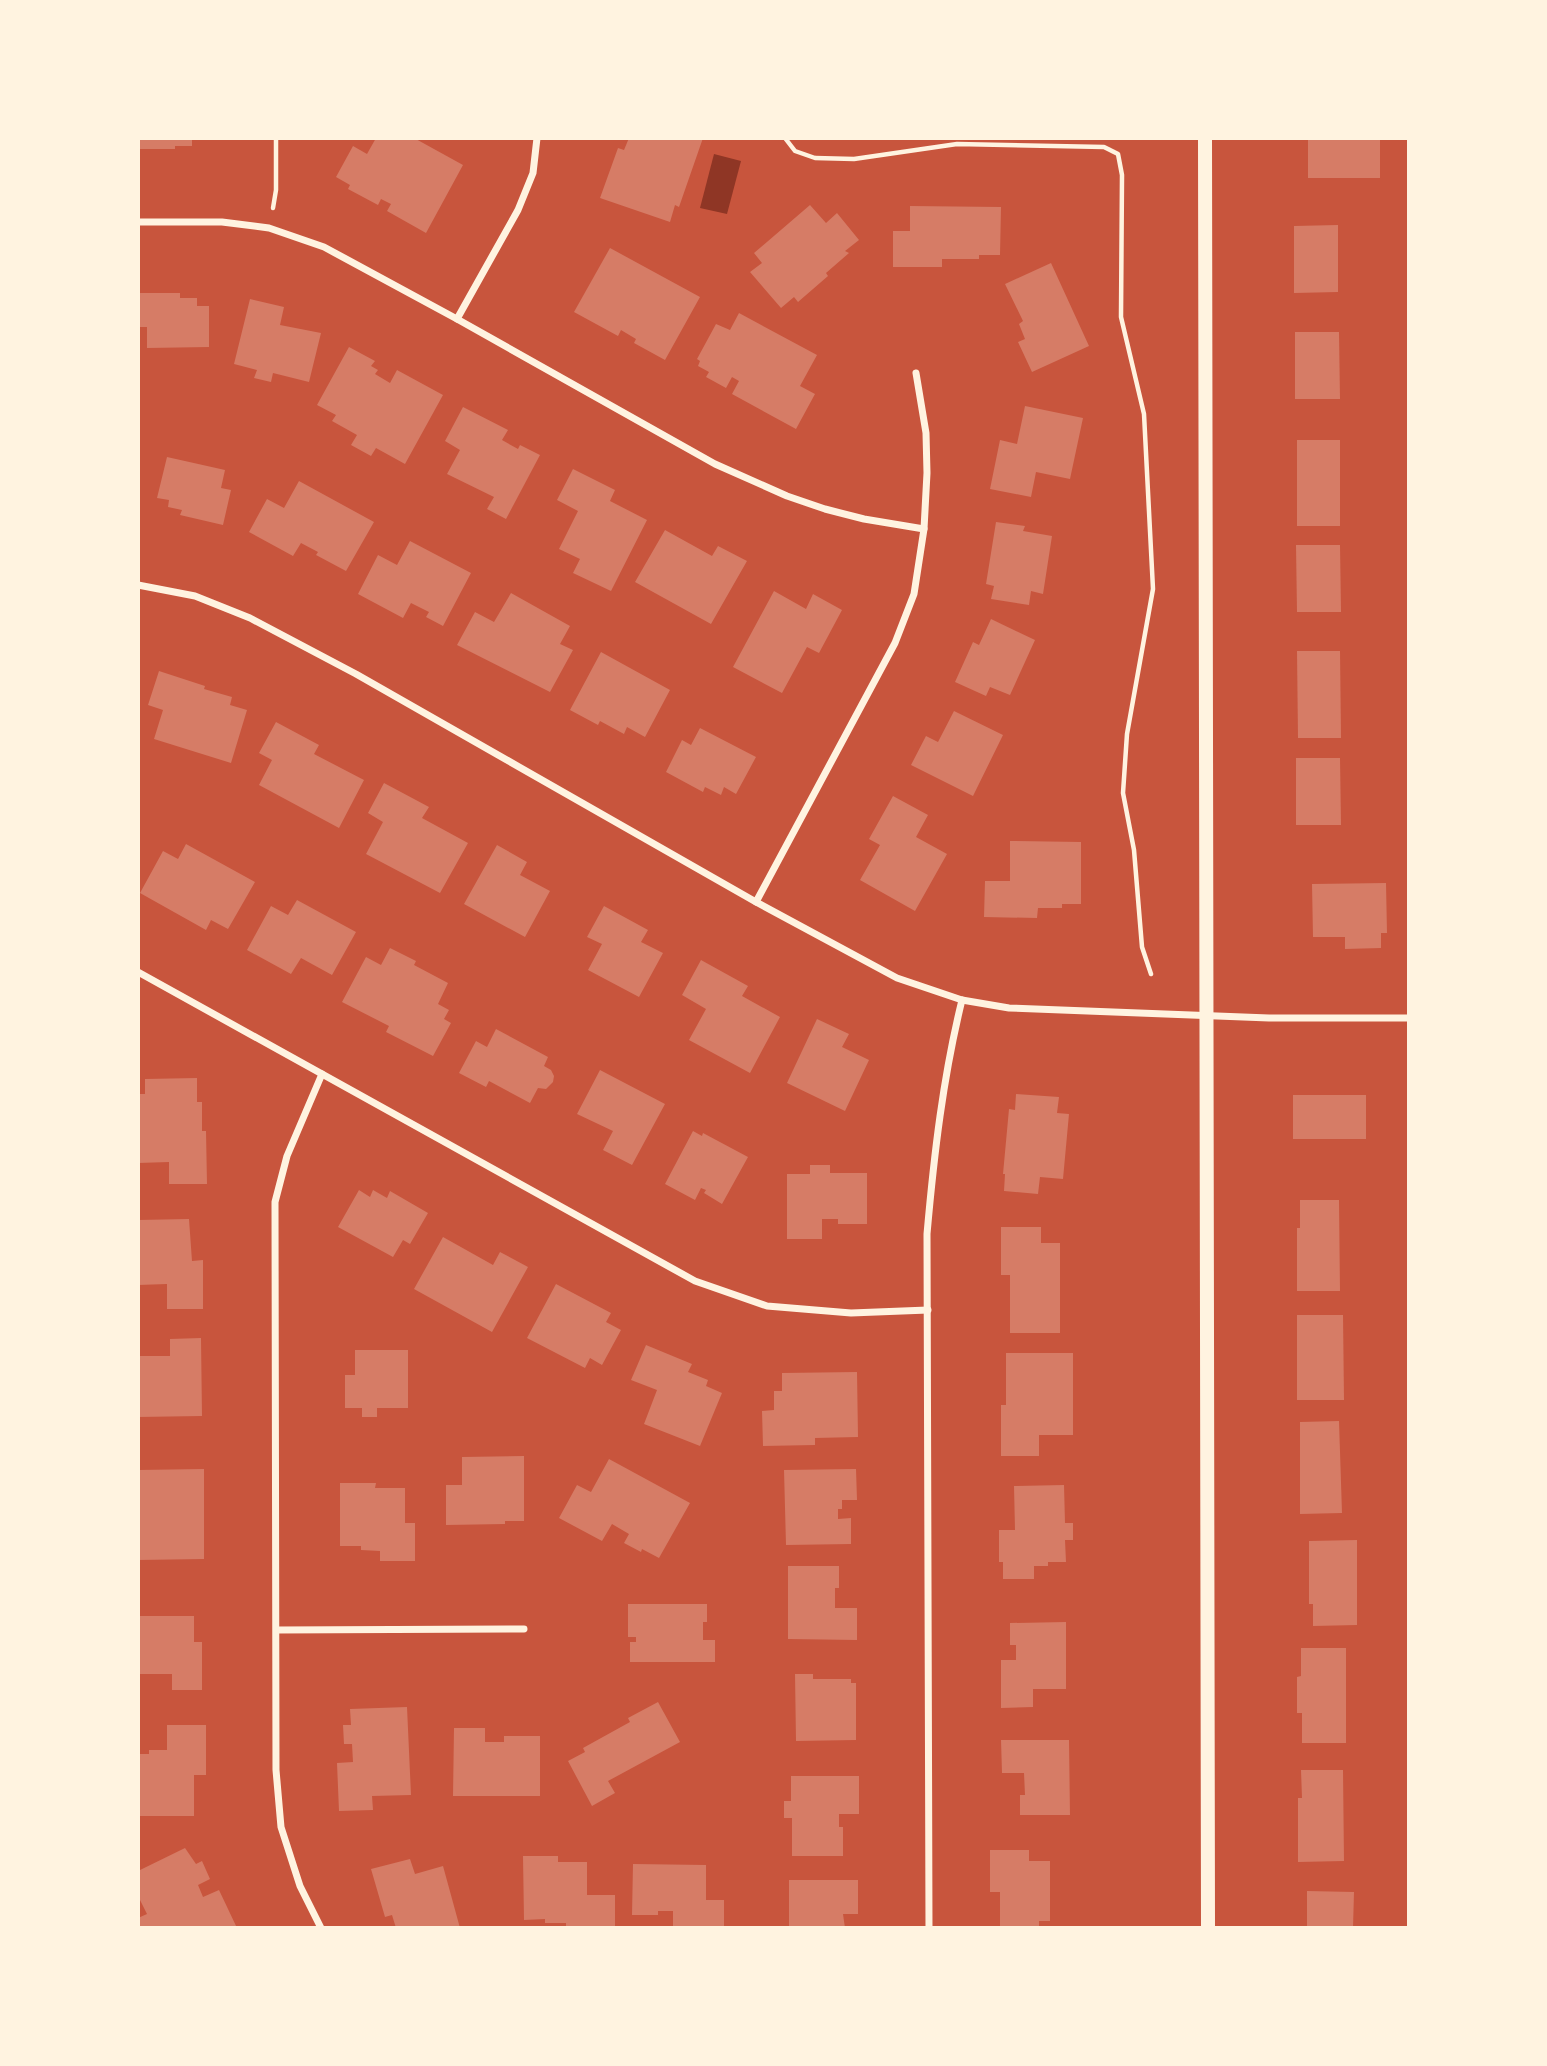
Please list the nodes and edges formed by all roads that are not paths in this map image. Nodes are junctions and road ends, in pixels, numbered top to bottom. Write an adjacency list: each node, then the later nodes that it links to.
1 (537, 138): 4 (street)
2 (1205, 138): 11 (main road)
3 (138, 222): 4 (street)
4 (457, 319): 6 (street)
5 (916, 373): 6 (street)
6 (924, 529): 8 (street)
7 (138, 584): 8 (street)
8 (756, 902): 10 (street)
9 (138, 972): 13 (street)
10 (962, 1000): 11 (street); 14 (street)
11 (1208, 1015): 12 (street); 19 (main road)
12 (1409, 1018)
13 (322, 1074): 14 (street); 16 (street)
14 (928, 1310): 18 (street)
15 (524, 1629): 16 (street)
16 (277, 1630): 17 (street)
17 (321, 1928)
18 (929, 1928)
19 (1208, 1928)

